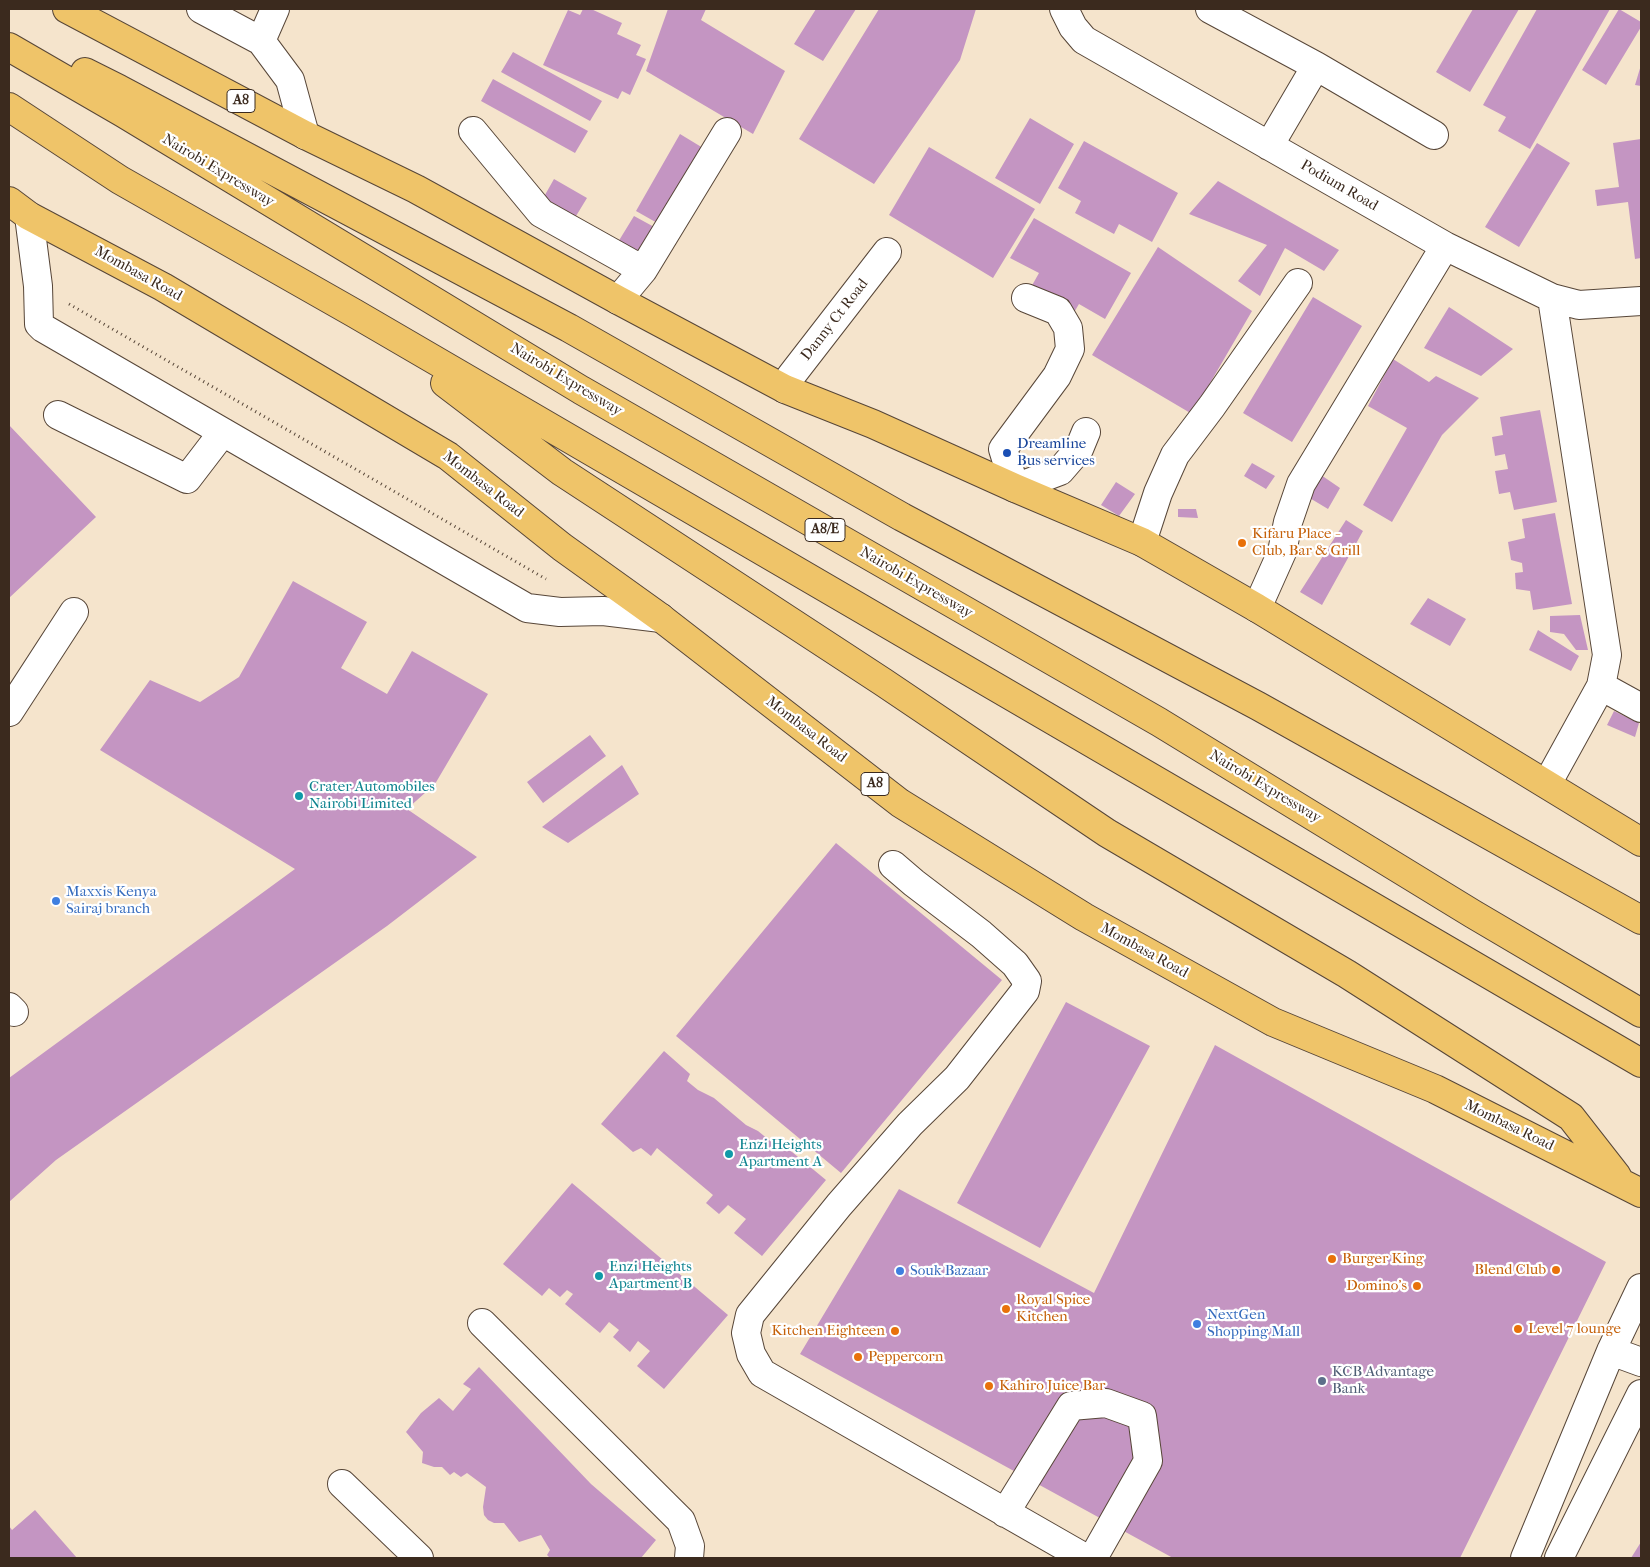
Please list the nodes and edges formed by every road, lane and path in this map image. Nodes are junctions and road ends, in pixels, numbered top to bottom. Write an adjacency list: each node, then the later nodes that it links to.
1 (67, 9): 13 (highway, A8)
2 (201, 9): 7 (street)
3 (275, 9): 7 (street)
4 (1064, 9): 15 (street, Podium Road)
5 (1210, 9): 9 (street)
6 (9, 36): 43 (highway)
7 (261, 41): 13 (street)
8 (9, 47): 44 (highway, Nairobi Expressway / A8/E)
9 (1316, 66): 14 (street); 15 (street)
10 (9, 106): 26 (highway)
11 (473, 131): 19 (street)
12 (727, 132): 19 (street)
13 (305, 135): 24 (highway, A8)
14 (1434, 135)
15 (1269, 146): 17 (street, Podium Road)
16 (19, 208): 21 (street); 36 (highway, Mombasa Road / A8)
17 (1445, 246): 23 (street, Podium Road); 34 (street)
18 (887, 252): 27 (street, Danny Ct Road)
19 (643, 270): 24 (street)
20 (1298, 283): 32 (street)
21 (38, 286): 29 (street); 33 (path)
22 (1026, 298): 31 (street)
23 (1552, 298): 25 (street, Podium Road); 37 (street)
24 (618, 300): 27 (highway, A8)
25 (1641, 301)
26 (354, 312): 45 (highway); 46 (highway)
27 (785, 388): 31 (highway, A8)
28 (58, 415): 29 (street)
29 (223, 432): 36 (street)
30 (1086, 432): 31 (street)
31 (1014, 488): 32 (highway, A8)
32 (1142, 542): 34 (highway, A8)
33 (552, 582)
34 (1258, 608): 40 (highway, A8)
35 (74, 612): 39 (street)
36 (660, 618): 46 (highway, Mombasa Road / A8)
37 (1601, 686): 38 (street); 40 (street)
38 (1641, 708)
39 (9, 712)
40 (1547, 784): 41 (highway, A8)
41 (1641, 842)
42 (893, 865): 53 (street)
43 (1641, 920)
44 (1641, 1013)
45 (1641, 1063)
46 (1632, 1188)
47 (1641, 1288): 49 (street)
48 (482, 1323): 55 (street)
49 (1607, 1362): 50 (street); 51 (street); 58 (street)
50 (1641, 1362)
51 (1641, 1392): 59 (street)
52 (342, 1484): 54 (street)
53 (1005, 1513): 56 (street); 57 (street)
54 (419, 1558)
55 (689, 1558)
56 (1085, 1558)
57 (1093, 1558)
58 (1524, 1558)
59 (1559, 1558)

